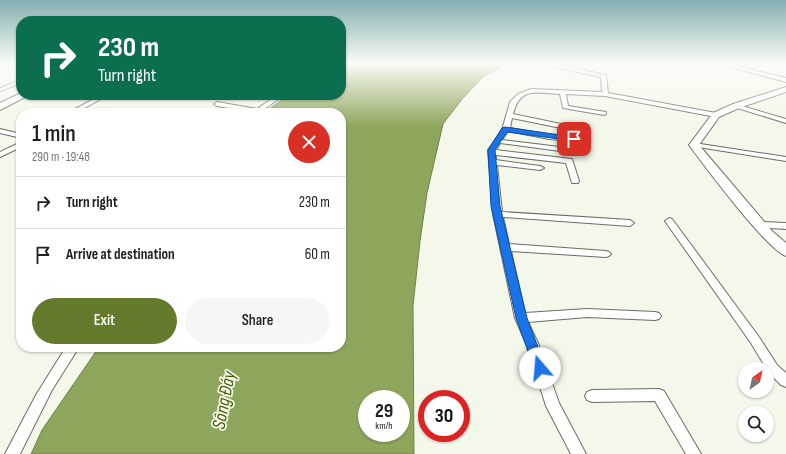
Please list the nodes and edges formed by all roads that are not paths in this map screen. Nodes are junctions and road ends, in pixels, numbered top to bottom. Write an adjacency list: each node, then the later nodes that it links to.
1 (12, 84): 4 (lane)
2 (604, 84): 6 (street)
3 (786, 89): 11 (main road)
4 (0, 90)
5 (563, 92): 6 (street); 16 (street); 17 (street)
6 (605, 94): 18 (street)
7 (16, 99): 12 (main road)
8 (96, 100): 13 (street)
9 (274, 100): 15 (street)
10 (218, 104): 14 (street)
11 (736, 106): 18 (main road); 19 (street)
12 (0, 107)
13 (80, 108)
14 (237, 108)
15 (262, 108)
16 (604, 113)
17 (509, 115): 20 (street); 21 (street)
18 (716, 115): 26 (main road)
19 (786, 121)
20 (561, 126)
21 (505, 130): 24 (street); 25 (street)
22 (0, 131): 23 (street)
23 (16, 135)
24 (574, 139)
25 (497, 141): 28 (street); 30 (street)
26 (694, 145): 31 (street); 37 (main road)
27 (16, 147): 29 (street)
28 (560, 149)
29 (0, 155)
30 (492, 157): 32 (street); 33 (street); 34 (street)
31 (786, 159)
32 (540, 168)
33 (575, 181)
34 (497, 214): 36 (street); 41 (street)
35 (669, 221): 47 (street)
36 (630, 223)
37 (759, 225): 38 (street); 39 (main road)
38 (786, 226)
39 (766, 234): 40 (street); 42 (main road)
40 (786, 243)
41 (506, 247): 43 (street); 45 (street)
42 (786, 251)
43 (606, 254)
44 (655, 316): 45 (street)
45 (522, 318): 50 (street)
46 (69, 352): 49 (street)
47 (786, 381)
48 (592, 396): 51 (street)
49 (12, 454)
50 (579, 454)
51 (694, 454)

